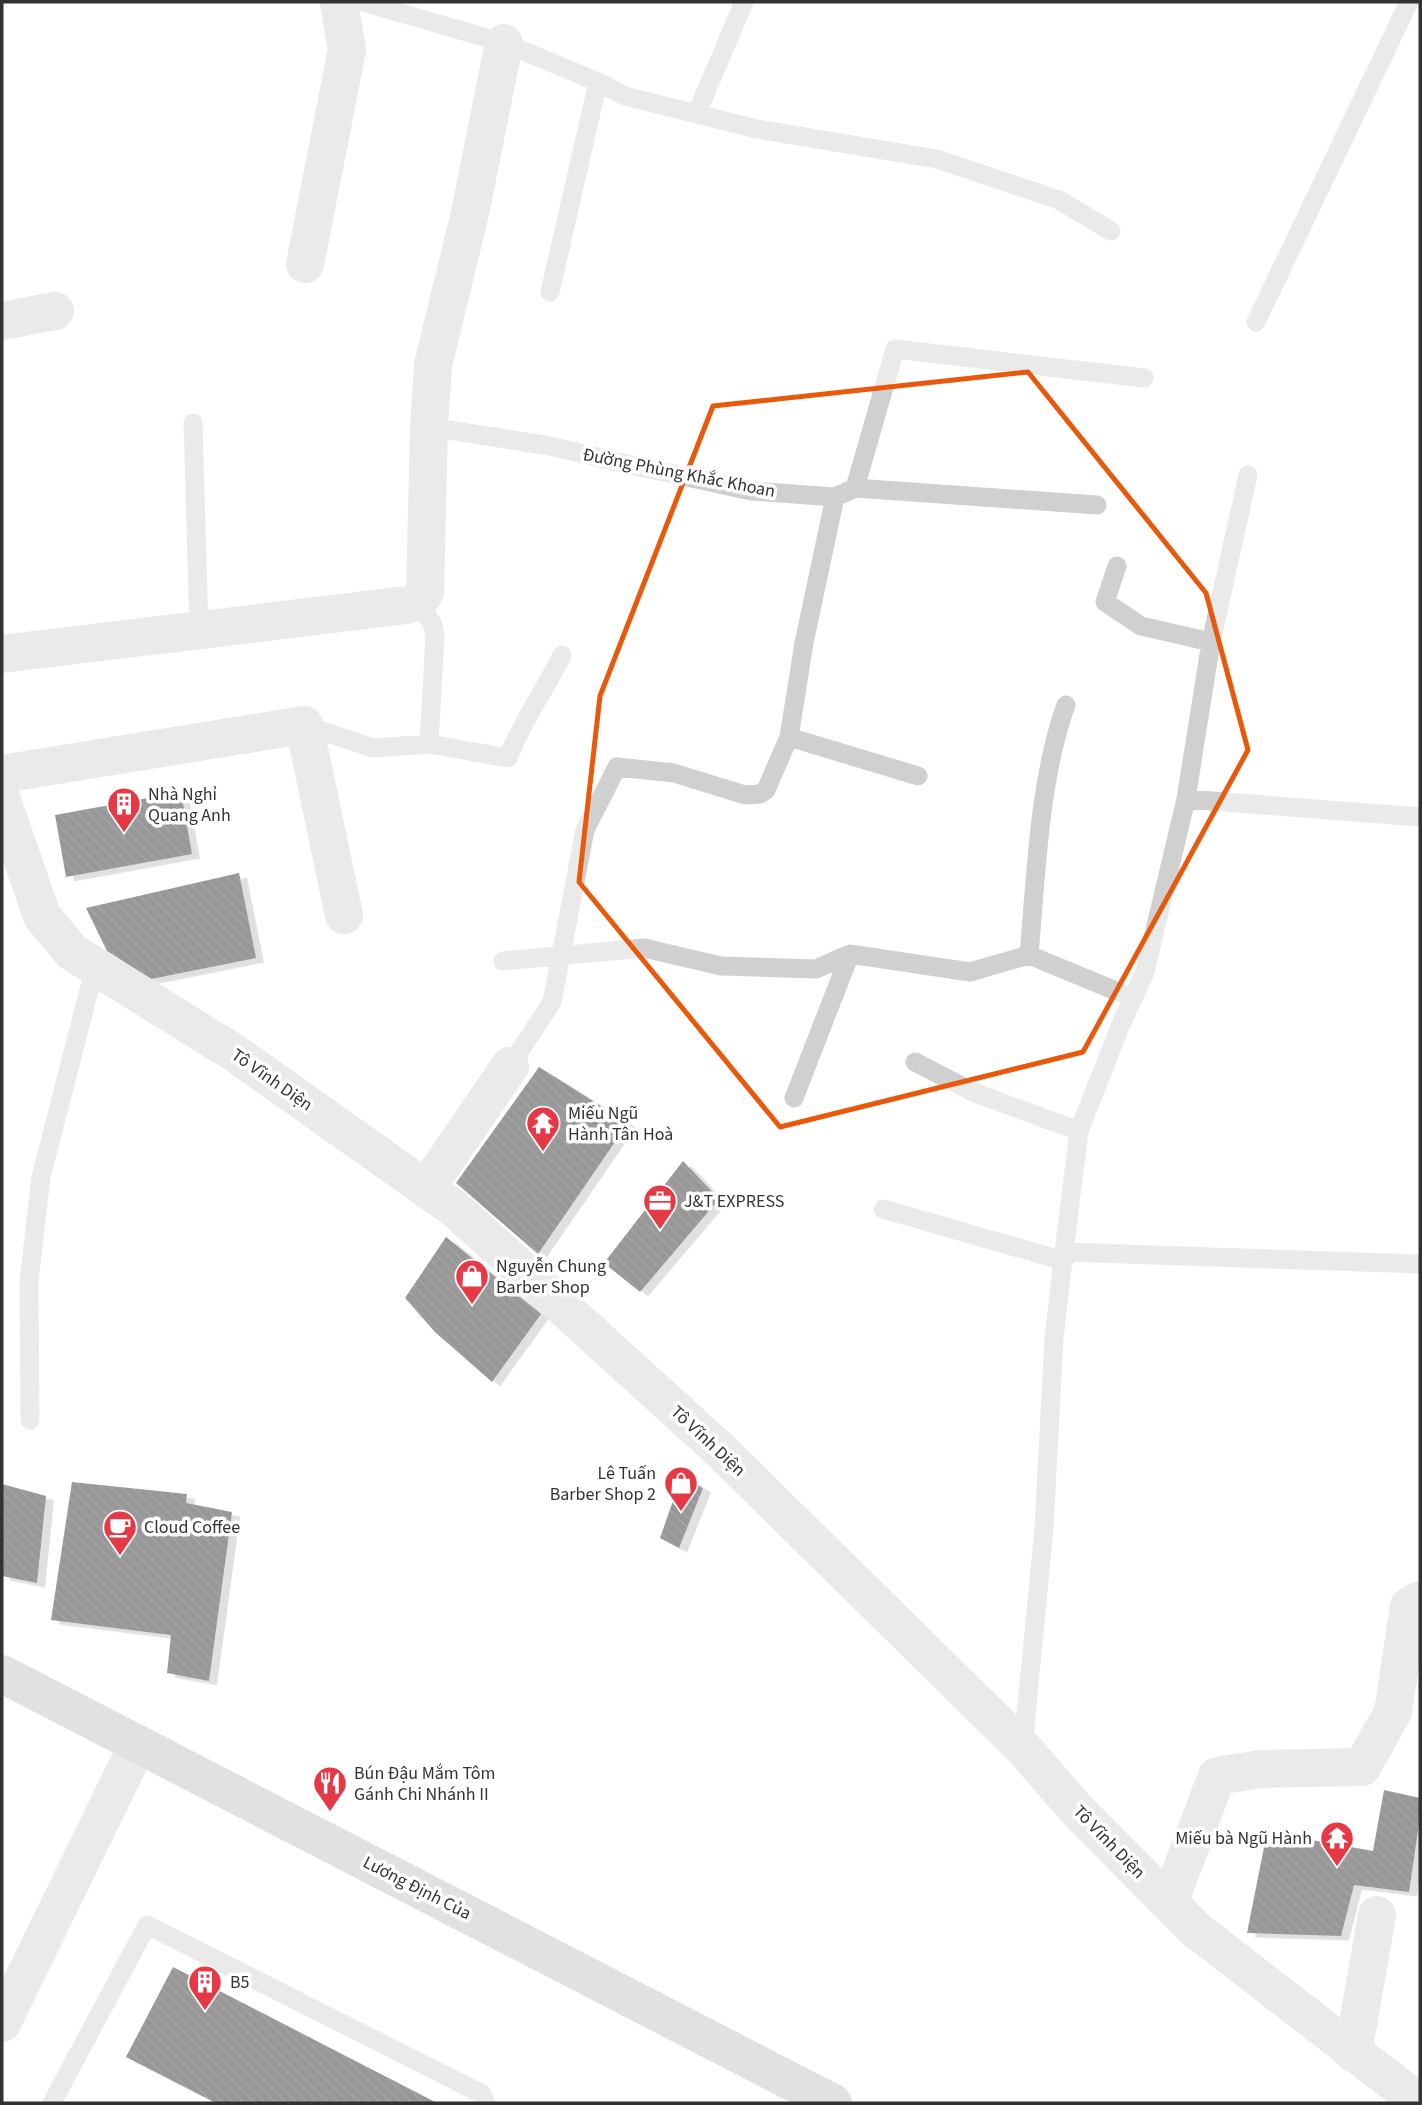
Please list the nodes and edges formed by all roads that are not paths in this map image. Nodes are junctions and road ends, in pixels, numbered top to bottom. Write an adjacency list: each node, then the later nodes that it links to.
1 (339, 2): 9 (street)
2 (363, 2): 5 (lane)
3 (744, 2): 7 (lane)
4 (1409, 2): 13 (lane)
5 (504, 43): 6 (lane); 16 (street)
6 (598, 82): 7 (lane); 10 (lane)
7 (697, 113): 8 (lane)
8 (1111, 231)
9 (305, 264)
10 (550, 292)
11 (55, 311): 12 (street)
12 (2, 321)
13 (1256, 322)
14 (1144, 378): 18 (lane)
15 (194, 423): 23 (lane)
16 (429, 427): 19 (lane, Đường Phùng Khắc Khoan); 22 (street)
17 (1248, 475): 24 (lane)
18 (855, 488): 19 (lane, Đường Phùng Khắc Khoan); 20 (lane, Đường Phùng Khắc Khoan)
19 (835, 497): 29 (lane)
20 (1097, 505)
21 (1117, 566): 24 (lane)
22 (418, 602): 23 (street); 30 (lane)
23 (199, 630): 25 (street)
24 (1211, 642): 33 (lane)
25 (2, 654)
26 (562, 655): 30 (lane)
27 (1066, 705): 39 (lane)
28 (304, 725): 30 (lane); 31 (street); 37 (street)
29 (789, 737): 32 (lane); 40 (lane)
30 (429, 744)
31 (2, 774)
32 (918, 776)
33 (1186, 799): 35 (lane); 43 (lane)
34 (2, 800): 36 (street, Tô Vĩnh Diện)
35 (1420, 817)
36 (9, 846): 42 (street, Tô Vĩnh Diện)
37 (344, 915)
38 (850, 954): 39 (lane); 40 (lane); 46 (lane)
39 (1029, 955): 43 (lane)
40 (562, 956): 41 (lane); 45 (lane)
41 (503, 961)
42 (95, 967): 48 (street, Tô Vĩnh Diện); 52 (lane)
43 (1133, 998): 47 (lane)
44 (915, 1062): 47 (lane)
45 (510, 1066): 48 (street)
46 (794, 1098)
47 (1079, 1131): 50 (lane)
48 (426, 1189): 56 (street, Tô Vĩnh Diện)
49 (883, 1209): 50 (lane)
50 (1064, 1257): 51 (lane); 56 (lane)
51 (1420, 1264)
52 (30, 1420)
53 (1420, 1600): 57 (street)
54 (2, 1674): 55 (street, Lương Định Của)
55 (138, 1744): 59 (street); 63 (street, Lương Định Của)
56 (1023, 1748): 57 (street, Tô Vĩnh Diện)
57 (1169, 1903): 60 (street, Tô Vĩnh Diện)
58 (1377, 1915): 60 (street)
59 (2, 2023)
60 (1353, 2053): 64 (street, Tô Vĩnh Diện)
61 (56, 2102): 62 (lane)
62 (486, 2103)
63 (833, 2103)
64 (1420, 2103)

